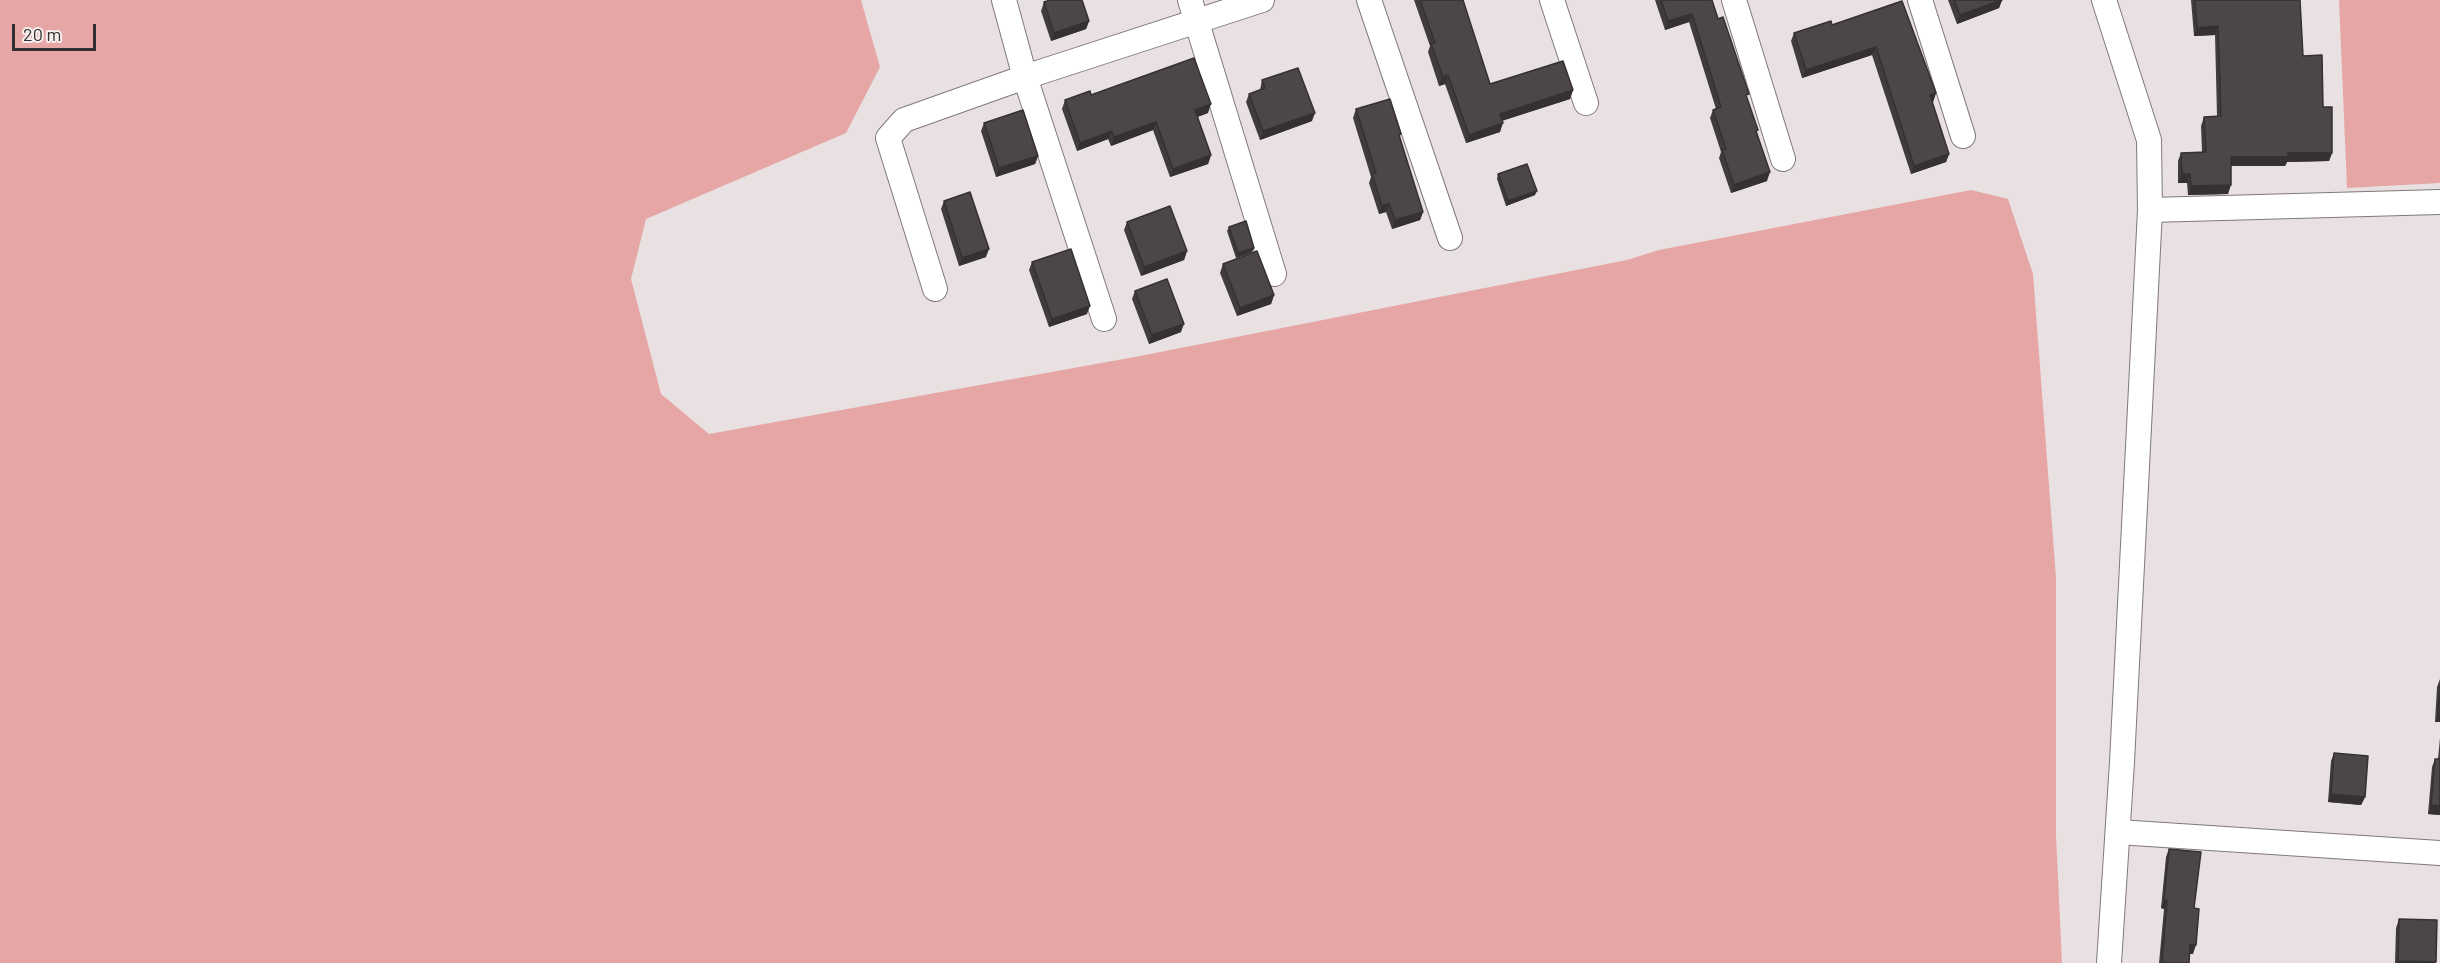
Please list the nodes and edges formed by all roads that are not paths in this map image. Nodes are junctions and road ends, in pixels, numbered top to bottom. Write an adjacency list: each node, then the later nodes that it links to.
1 (1004, 0): 9 (street)
2 (1262, 0): 8 (street)
3 (1369, 0): 15 (street)
4 (1552, 0): 10 (street)
5 (1734, 0): 12 (street)
6 (1920, 0): 11 (street)
7 (2104, 0): 14 (street)
8 (1193, 11): 9 (street); 16 (street)
9 (1025, 76): 17 (street); 18 (street)
10 (1586, 103)
11 (1963, 136)
12 (1783, 159)
13 (2440, 202): 14 (street)
14 (2150, 210): 19 (street)
15 (1450, 238)
16 (1274, 274)
17 (934, 289)
18 (1104, 319)
19 (2118, 832): 20 (street); 21 (street)
20 (2440, 853)
21 (2109, 963)

